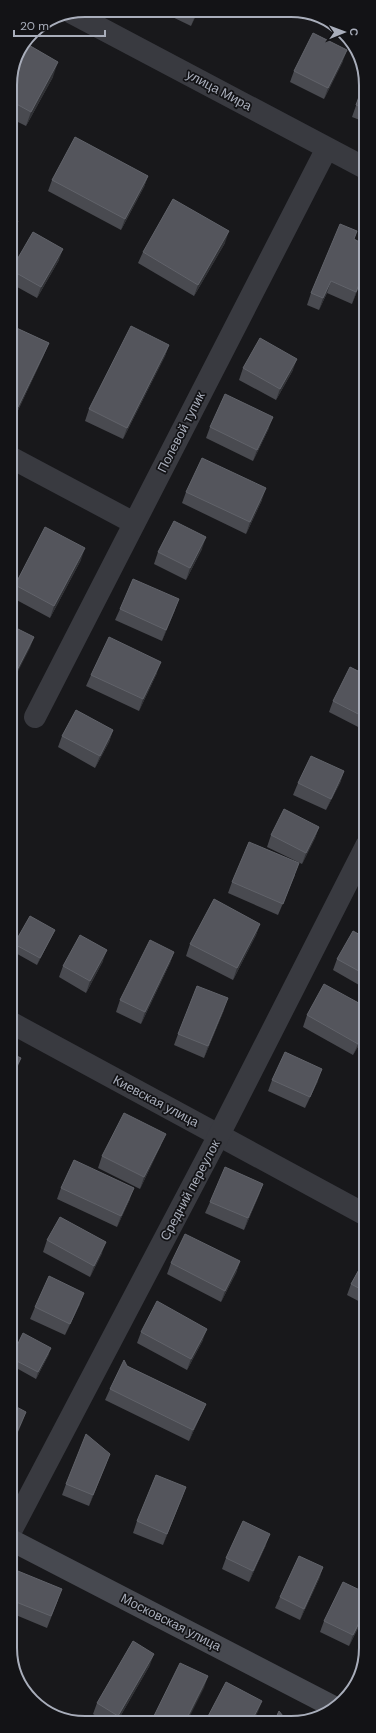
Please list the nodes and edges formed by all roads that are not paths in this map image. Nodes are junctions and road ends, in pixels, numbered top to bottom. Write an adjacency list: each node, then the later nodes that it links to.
1 (80, 17): 2 (street, улица Мира)
2 (327, 148): 3 (street, улица Мира); 5 (street, Полевой тупик)
3 (359, 165)
4 (17, 461): 5 (street)
5 (134, 523): 6 (street, Полевой тупик)
6 (35, 716)
7 (359, 860): 9 (street, Средний переулок)
8 (17, 1026): 9 (street, Киевская улица)
9 (219, 1135): 10 (street, Киевская улица); 11 (street, Средний переулок)
10 (359, 1211)
11 (17, 1520)
12 (17, 1543): 13 (main road, Московская улица)
13 (329, 1704)

